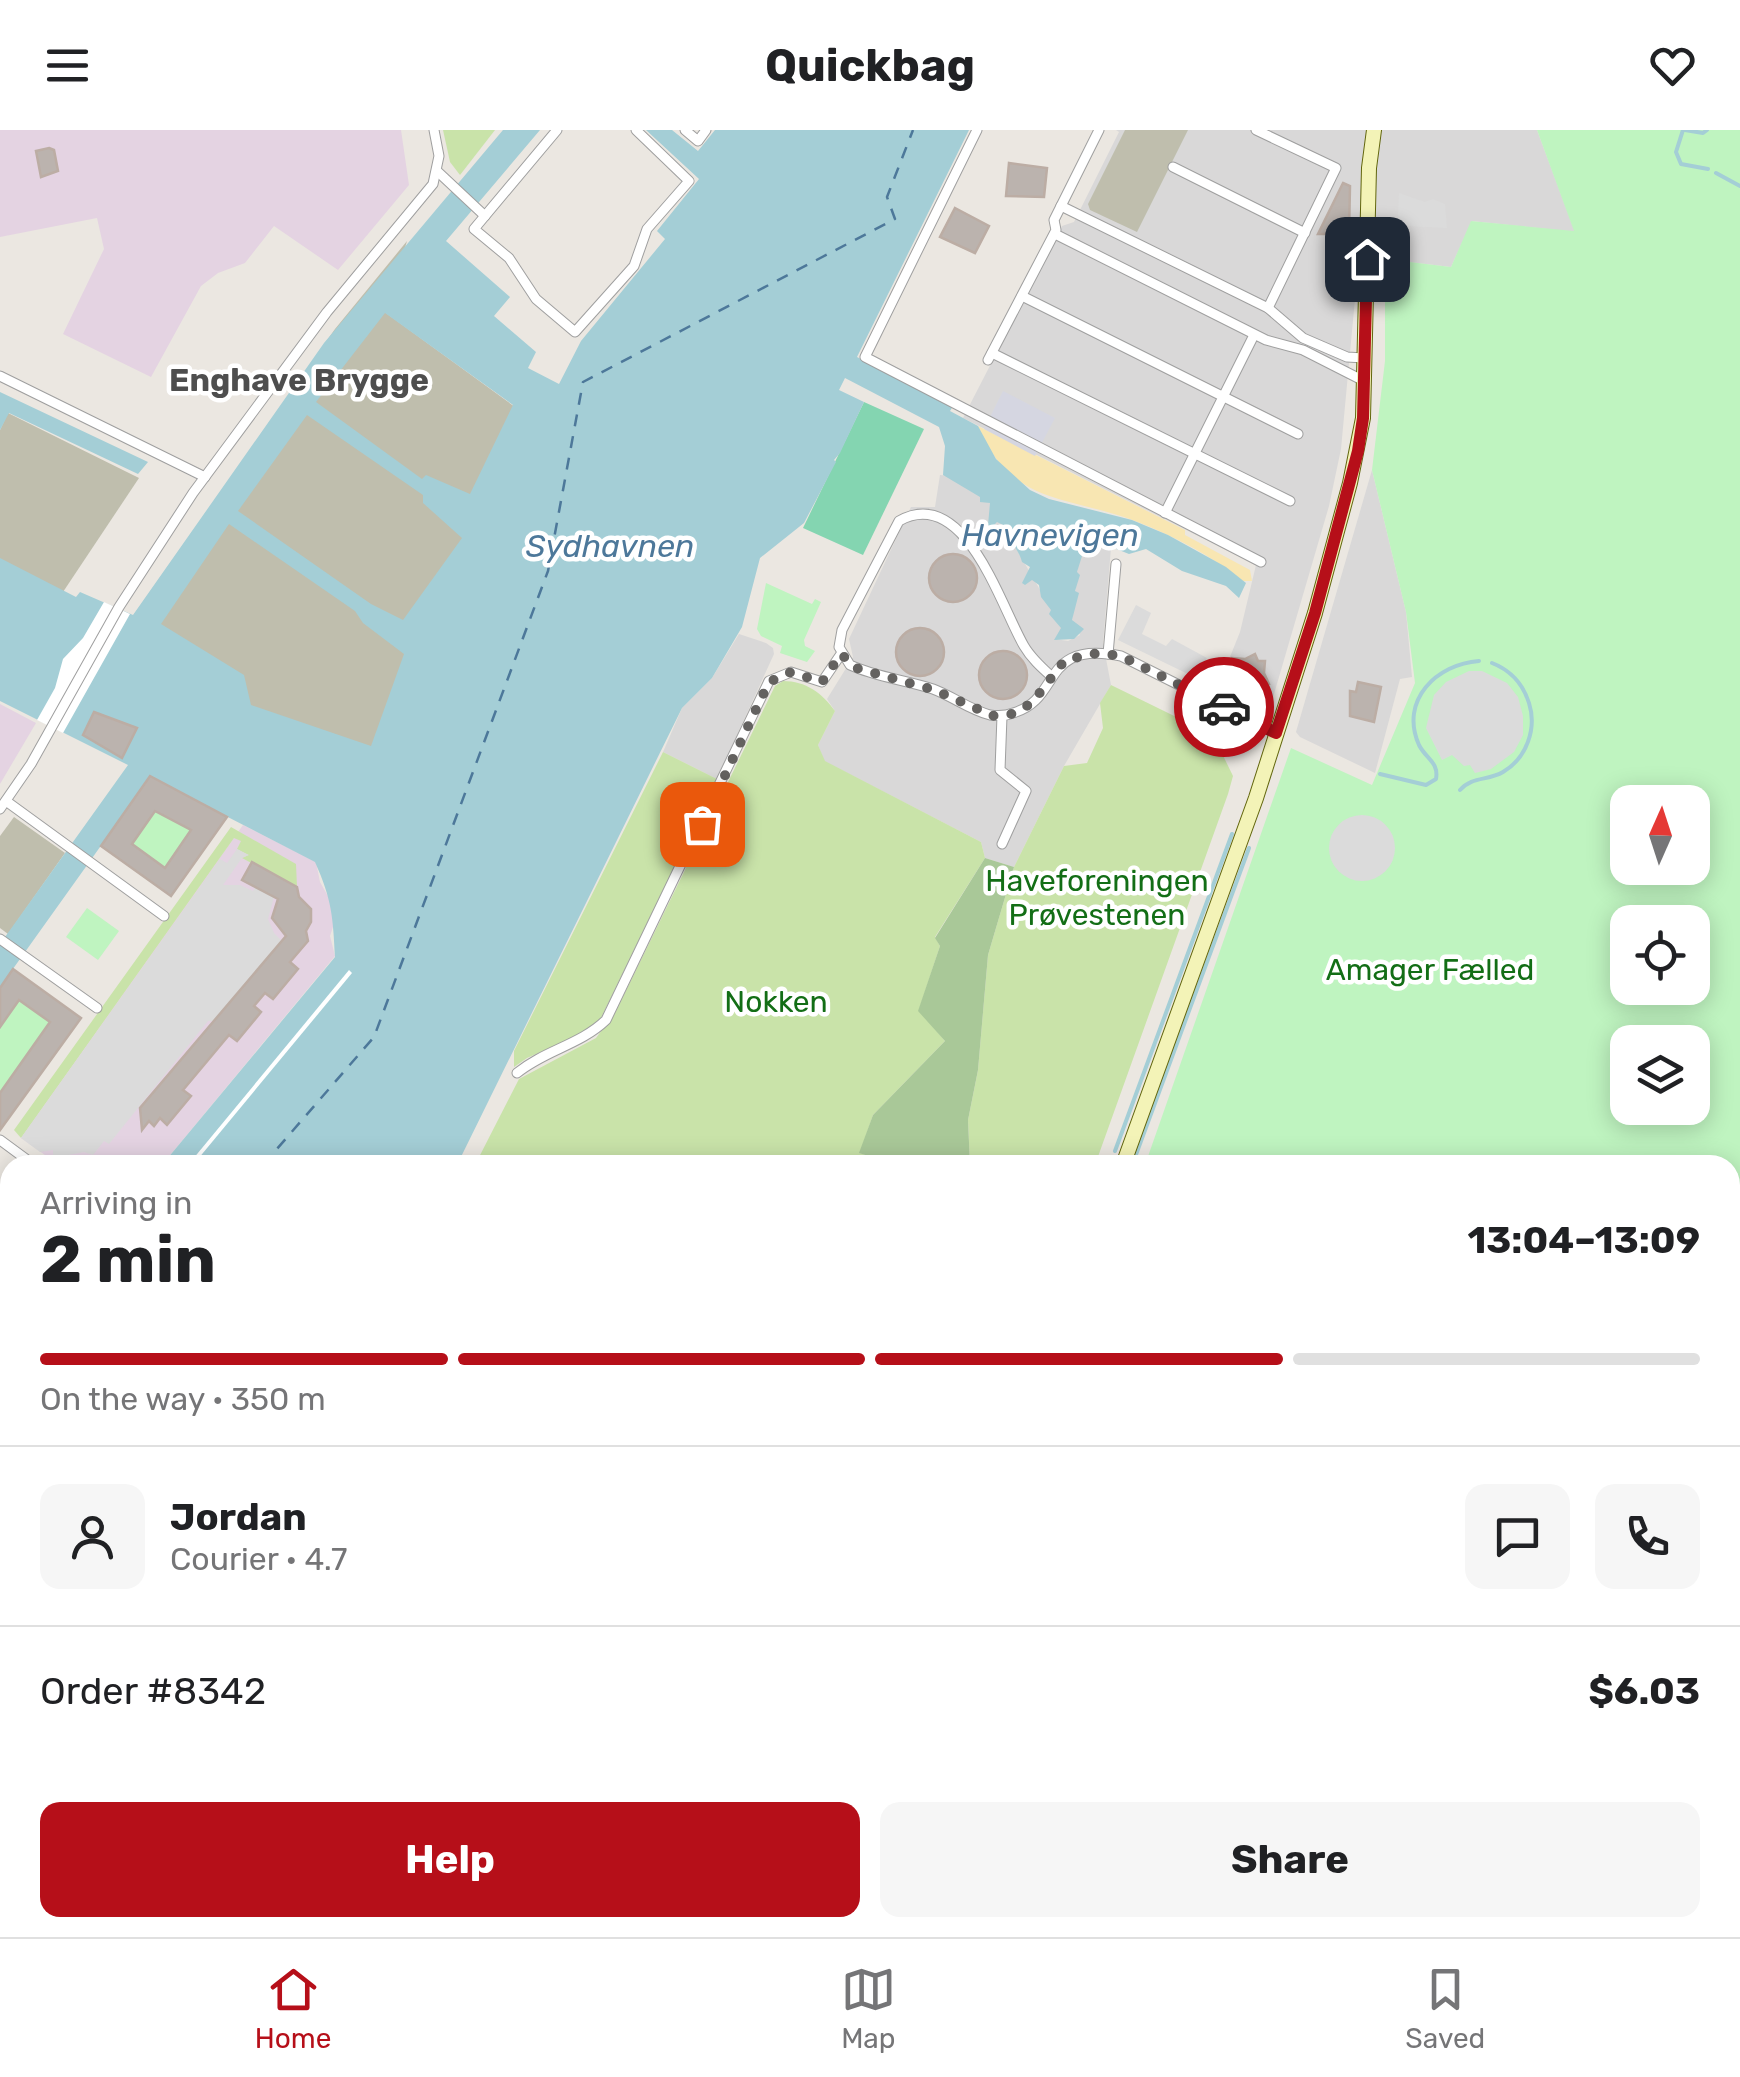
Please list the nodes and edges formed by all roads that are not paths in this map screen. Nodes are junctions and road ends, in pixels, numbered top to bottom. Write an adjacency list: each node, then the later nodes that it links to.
1 (434, 130): 11 (street)
2 (557, 130): 13 (street)
3 (636, 130): 13 (street)
4 (685, 130): 5 (street)
5 (706, 130)
6 (977, 130): 27 (street)
7 (1099, 130): 12 (street)
8 (1256, 130): 14 (street)
9 (1374, 130): 19 (street)
10 (1173, 167): 14 (street)
11 (436, 171): 13 (street); 25 (street)
12 (1061, 206): 15 (street); 17 (street)
13 (481, 212)
14 (1305, 233): 17 (street)
15 (1055, 234): 16 (street); 18 (street)
16 (1022, 296): 22 (street); 24 (street)
17 (1268, 308): 19 (street)
18 (1254, 334): 21 (street); 22 (street)
19 (1364, 358): 21 (street)
20 (0, 376): 25 (street)
21 (1364, 381): 34 (street)
22 (1224, 396): 23 (street); 24 (street)
23 (1298, 434)
24 (1195, 454): 26 (street); 27 (street)
25 (206, 477): 35 (street)
26 (1290, 501)
27 (1165, 513): 28 (street)
28 (1262, 562)
29 (1116, 564): 31 (street)
30 (841, 654): 32 (street); 33 (street); 40 (street)
31 (1108, 654): 32 (street); 34 (street)
32 (1050, 676): 33 (street)
33 (1002, 716): 36 (street)
34 (1276, 733): 43 (street)
35 (3, 805): 37 (street)
36 (1002, 844)
37 (164, 916)
38 (0, 939): 39 (street)
39 (98, 1008)
40 (517, 1073)
41 (0, 1140): 42 (street)
42 (20, 1155)
43 (1126, 1155)

